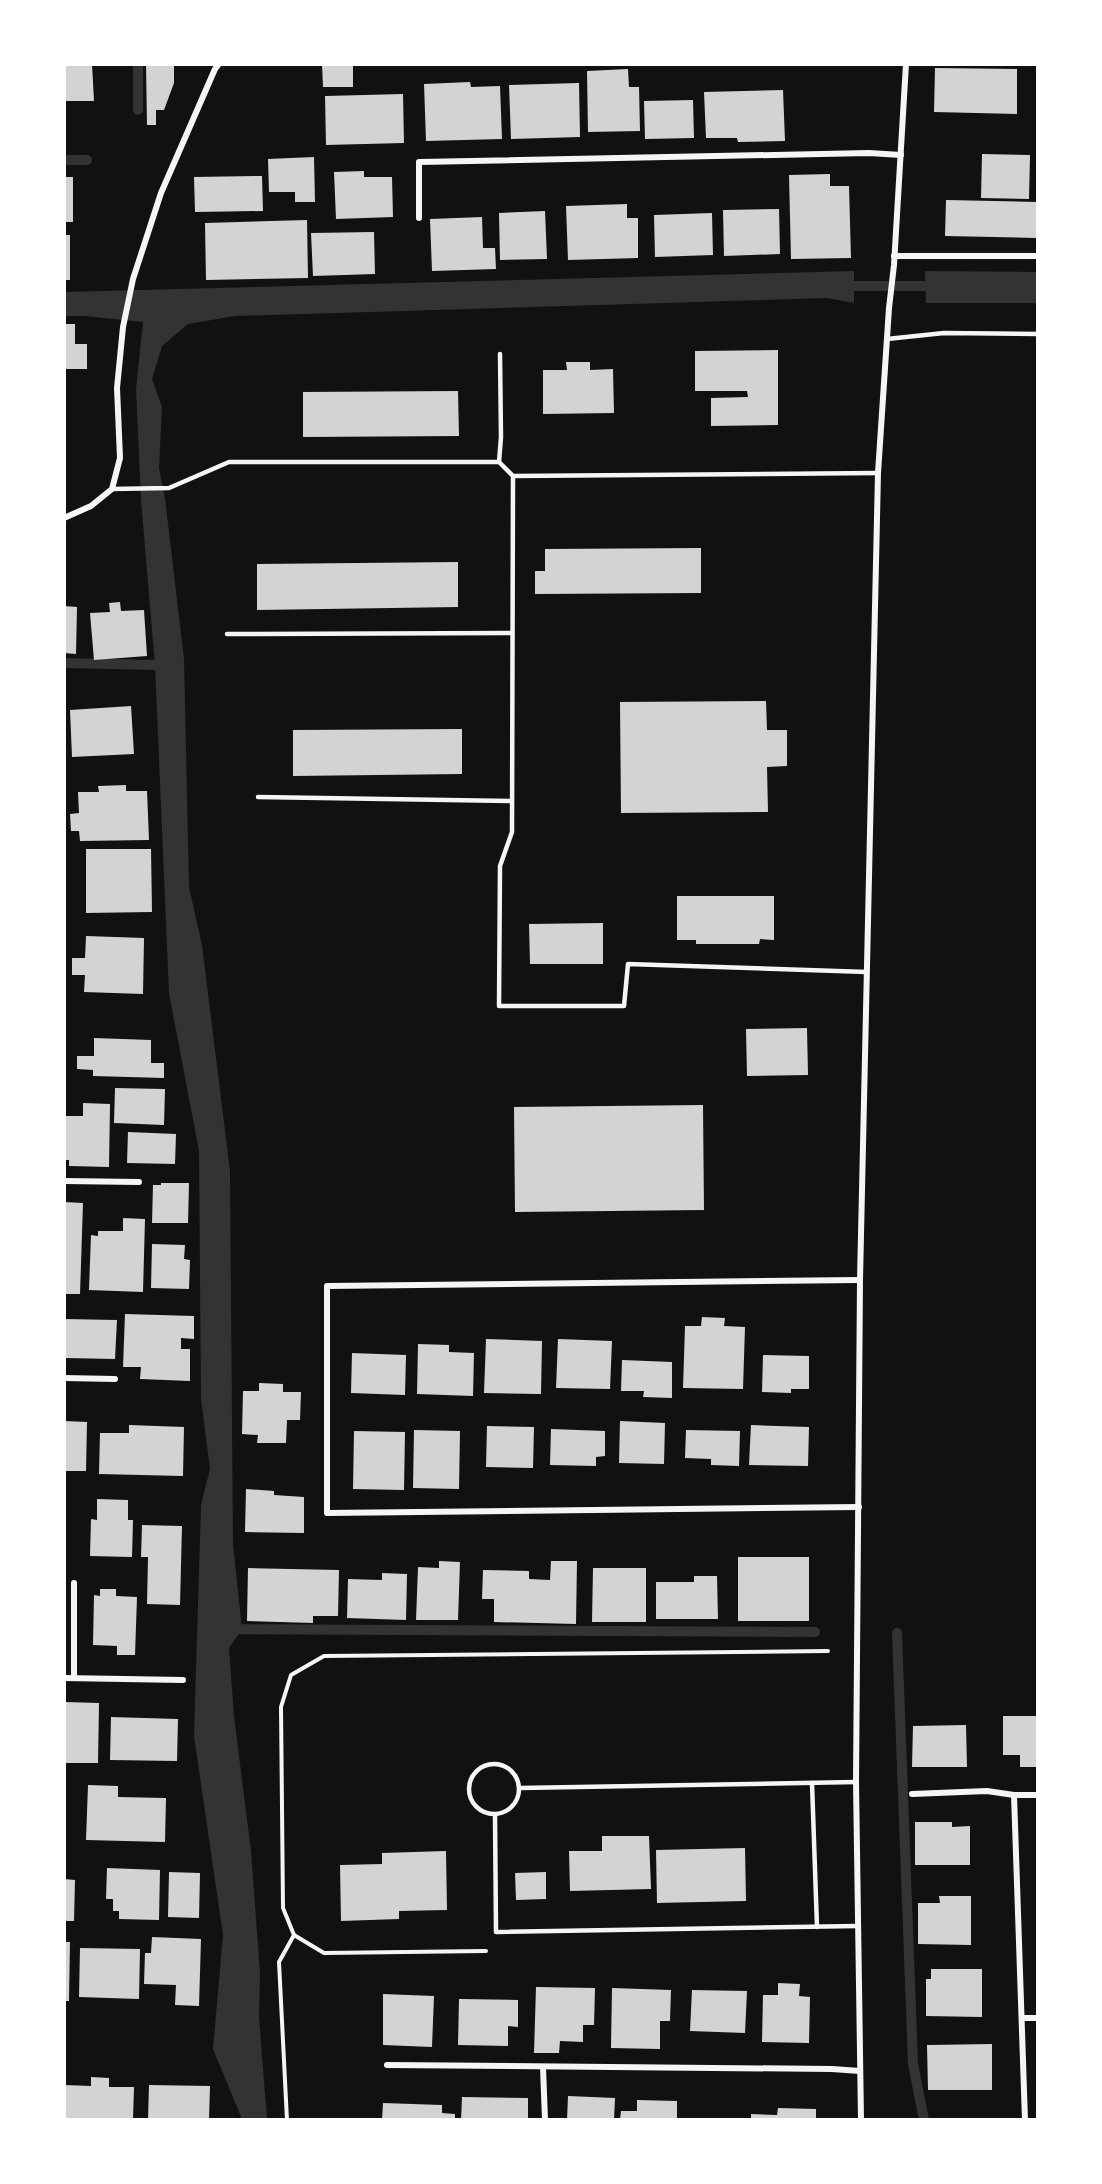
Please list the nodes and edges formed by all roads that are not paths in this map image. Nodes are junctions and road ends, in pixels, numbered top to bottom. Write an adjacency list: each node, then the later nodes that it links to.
1 (219, 64): 13 (street)
2 (906, 64): 3 (street)
3 (901, 155): 4 (street); 5 (street)
4 (419, 218)
5 (894, 256): 6 (street); 8 (street)
6 (1038, 256)
7 (1038, 333): 8 (lane)
8 (887, 339): 11 (street)
9 (500, 354): 10 (lane)
10 (499, 462): 12 (lane); 13 (lane)
11 (878, 473): 12 (lane); 19 (street)
12 (513, 476): 15 (lane)
13 (112, 489): 14 (street)
14 (64, 518)
15 (512, 633): 16 (lane); 18 (lane)
16 (227, 634)
17 (258, 797): 18 (lane)
18 (512, 801): 19 (lane)
19 (867, 972): 22 (street)
20 (64, 1181): 21 (street)
21 (139, 1182)
22 (860, 1280): 25 (street); 25 (street)
23 (64, 1378): 24 (street)
24 (115, 1379)
25 (859, 1507): 30 (street)
26 (74, 1583): 28 (street)
27 (64, 1678): 28 (street)
28 (74, 1678): 29 (street)
29 (183, 1680)
30 (856, 1782): 31 (lane); 37 (street)
31 (812, 1783): 32 (lane); 38 (lane)
32 (520, 1788): 36 (lane); 36 (lane)
33 (912, 1794): 34 (street)
34 (1014, 1795): 35 (street); 39 (street)
35 (1038, 1795)
36 (495, 1815): 38 (lane)
37 (857, 1926): 38 (lane); 43 (street)
38 (817, 1927)
39 (1022, 2018): 40 (street); 46 (street)
40 (1038, 2018)
41 (387, 2065): 42 (street)
42 (543, 2067): 43 (street); 44 (street)
43 (860, 2071): 45 (street)
44 (544, 2120)
45 (861, 2120)
46 (1025, 2120)

